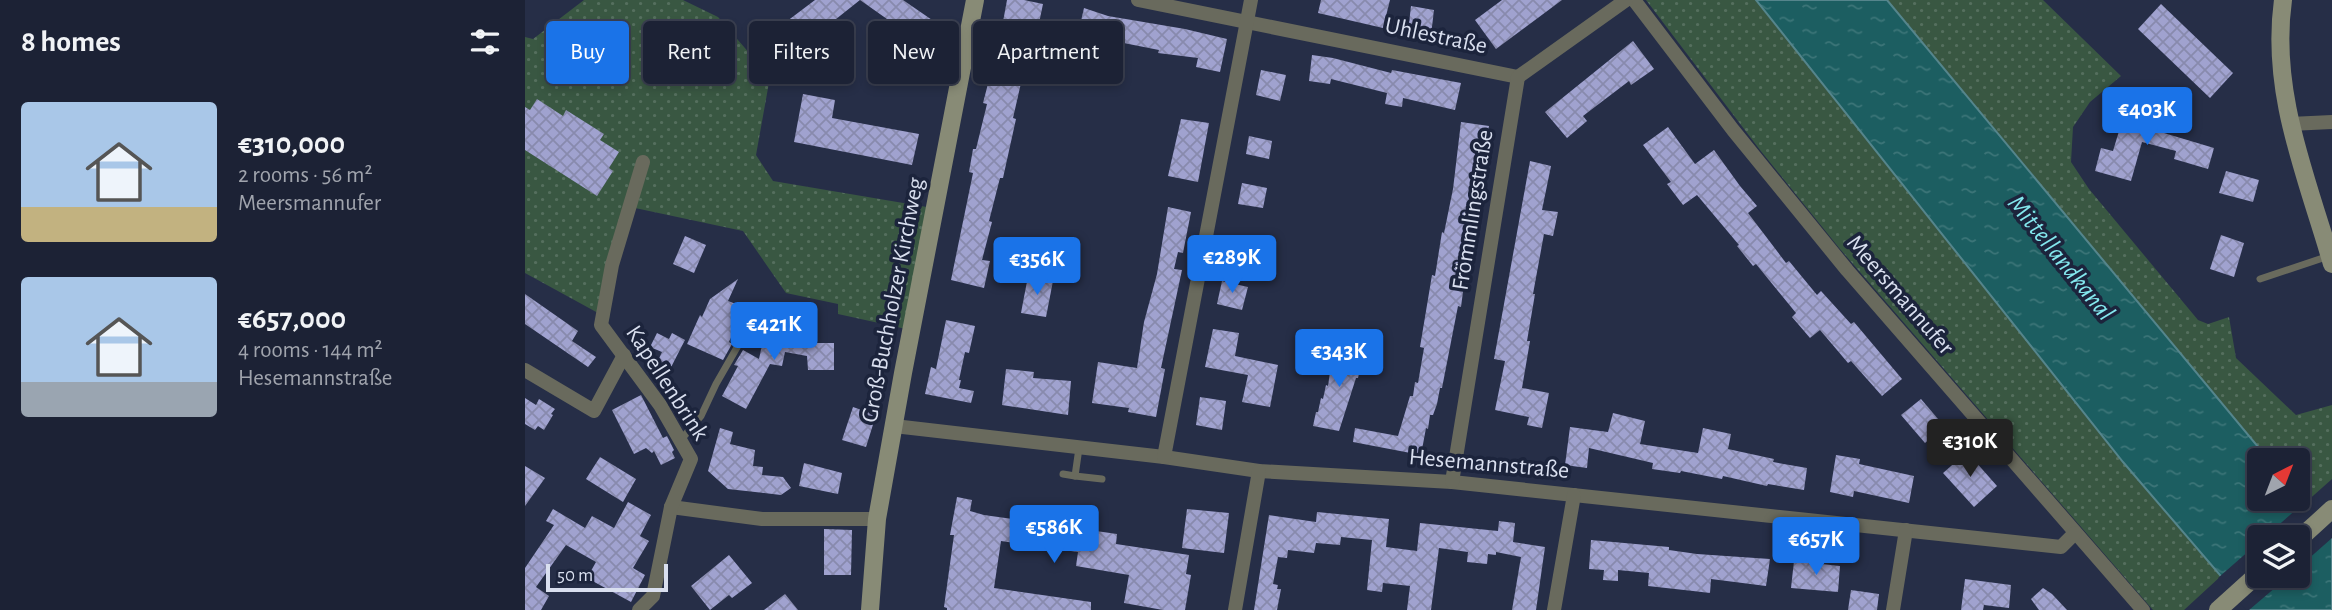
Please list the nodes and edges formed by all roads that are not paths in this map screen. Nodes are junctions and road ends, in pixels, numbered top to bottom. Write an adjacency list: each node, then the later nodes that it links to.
1 (975, 0): 17 (street, Groß-Buchholzer Kirchweg)
2 (1138, 0): 7 (street, Uhlestraße)
3 (1251, 0): 7 (street)
4 (1626, 0): 8 (street)
5 (1634, 0): 32 (street, Meersmannufer)
6 (2283, 0): 10 (street)
7 (1248, 21): 8 (street, Uhlestraße); 20 (street)
8 (1518, 77): 25 (street, Frömmlingstraße)
9 (2332, 122): 10 (street)
10 (2290, 124): 12 (street)
11 (643, 162): 15 (street, Kapellenbrink)
12 (2331, 260): 13 (lane)
13 (2260, 279)
14 (756, 321): 18 (lane)
15 (624, 355): 16 (street); 18 (street, Kapellenbrink)
16 (525, 370)
17 (894, 426): 19 (street, Hesemannstraße); 29 (street, Groß-Buchholzer Kirchweg)
18 (680, 441): 27 (street, Kapellenbrink)
19 (1079, 447): 20 (street, Hesemannstraße); 23 (lane)
20 (1164, 457): 21 (street, Hesemannstraße)
21 (1259, 471): 25 (street, Hesemannstraße); 36 (street)
22 (1063, 474): 23 (lane)
23 (1075, 476): 24 (lane)
24 (1102, 479)
25 (1452, 482): 26 (street, Hesemannstraße)
26 (1574, 495): 31 (street, Hesemannstraße); 37 (street)
27 (671, 507): 29 (street); 34 (street, Kapellenbrink)
28 (2332, 509): 30 (street)
29 (877, 519): 35 (street, Groß-Buchholzer Kirchweg)
30 (2310, 529)
31 (1906, 530): 32 (street, Hesemannstraße); 38 (street)
32 (2075, 533): 39 (street, Meersmannufer)
33 (2247, 584): 40 (street)
34 (639, 610)
35 (870, 610)
36 (1235, 610)
37 (1554, 610)
38 (1893, 610)
39 (2143, 610)
40 (2218, 610)

